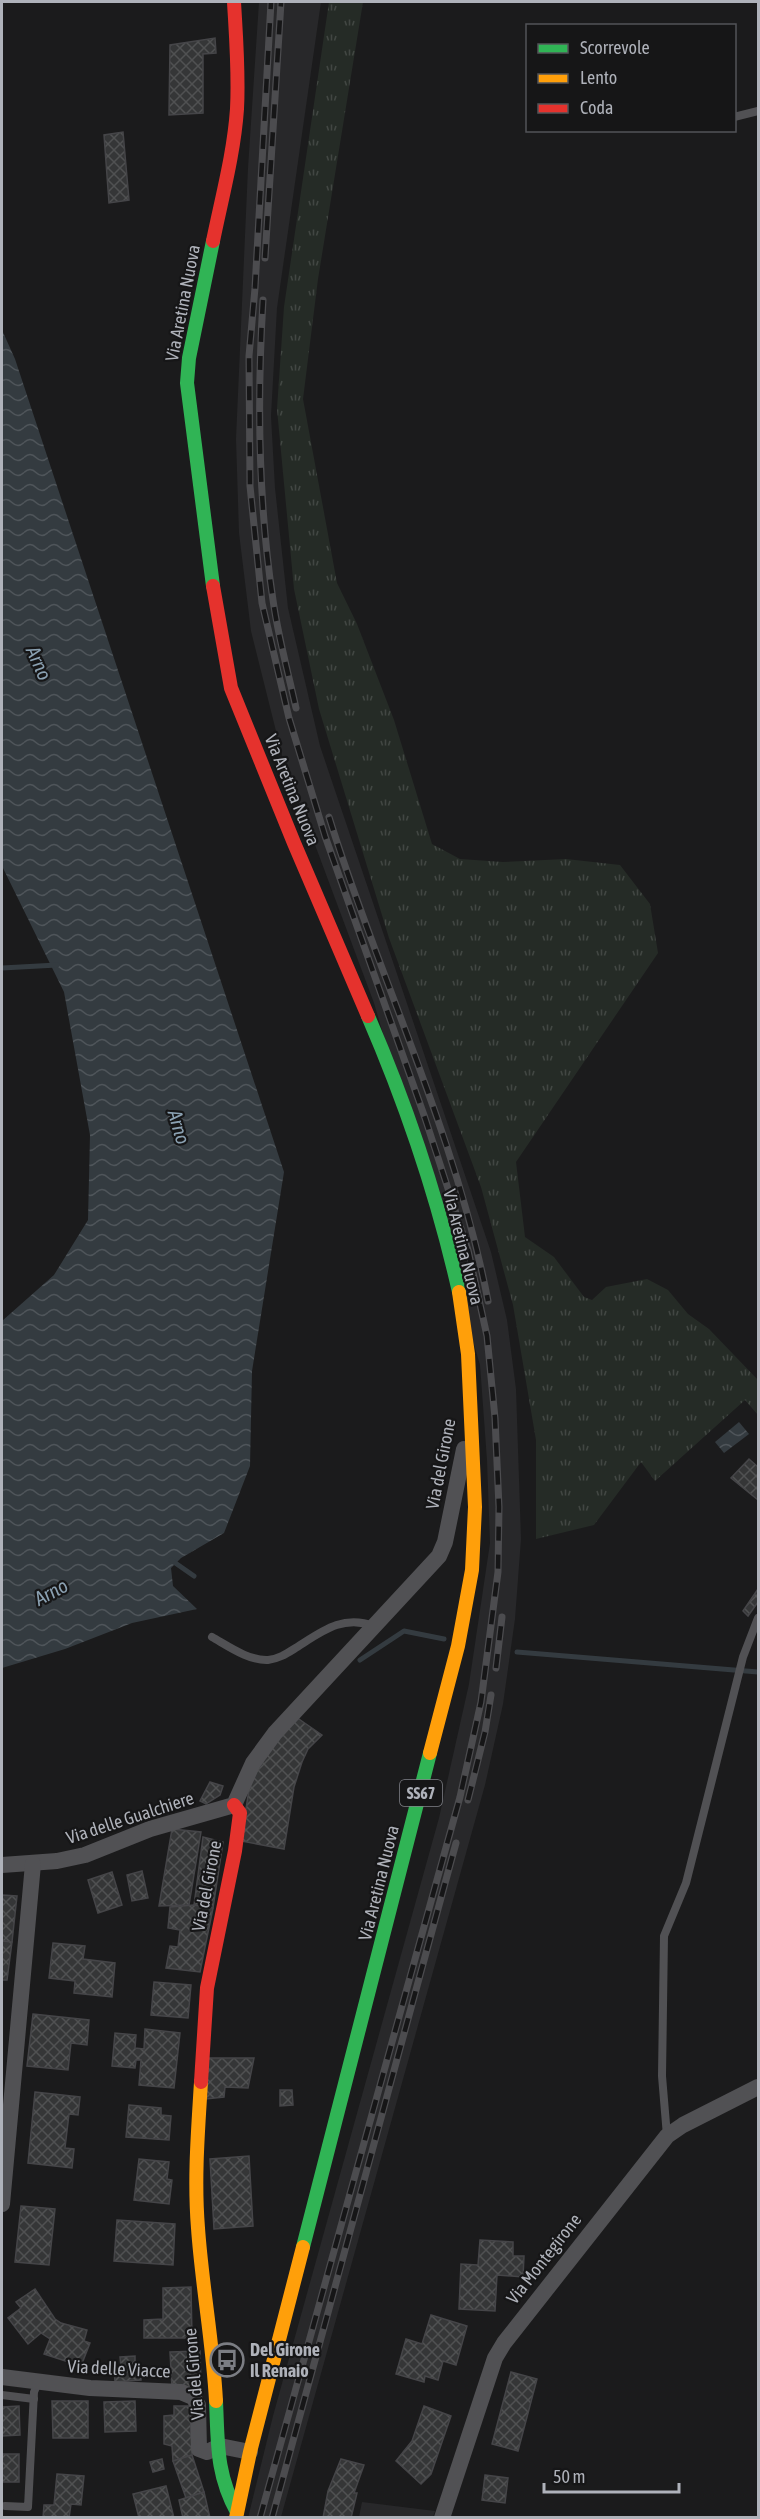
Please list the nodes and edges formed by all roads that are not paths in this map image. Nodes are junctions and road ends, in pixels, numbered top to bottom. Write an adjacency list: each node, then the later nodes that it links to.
1 (234, 2): 3 (main road, Via Aretina Nuova)
2 (243, 2): 3 (street)
3 (237, 49): 6 (main road, Via Aretina Nuova / SS67)
4 (759, 111): 5 (lane)
5 (736, 117)
6 (471, 1414): 8 (street, Via del Girone); 20 (main road, Via Aretina Nuova / SS67)
7 (759, 1618): 14 (lane)
8 (375, 1627): 9 (lane); 10 (street, Via del Girone)
9 (212, 1637)
10 (234, 1805): 11 (street, Via delle Gualchiere); 19 (main road, Via del Girone)
11 (33, 1864): 12 (street, Via delle Gualchiere); 15 (street)
12 (2, 1865)
13 (759, 2087): 14 (street, Via Montegirone)
14 (667, 2136): 23 (street, Via Montegirone)
15 (2, 2204)
16 (2, 2377): 17 (street, Via delle Viacce)
17 (36, 2391): 18 (lane); 19 (street, Via delle Viacce); 21 (lane)
18 (2, 2395)
19 (220, 2446): 20 (street); 22 (main road, Via del Girone)
20 (250, 2452): 22 (main road, Via Aretina Nuova / SS67)
21 (5, 2506)
22 (236, 2515)
23 (442, 2517)

